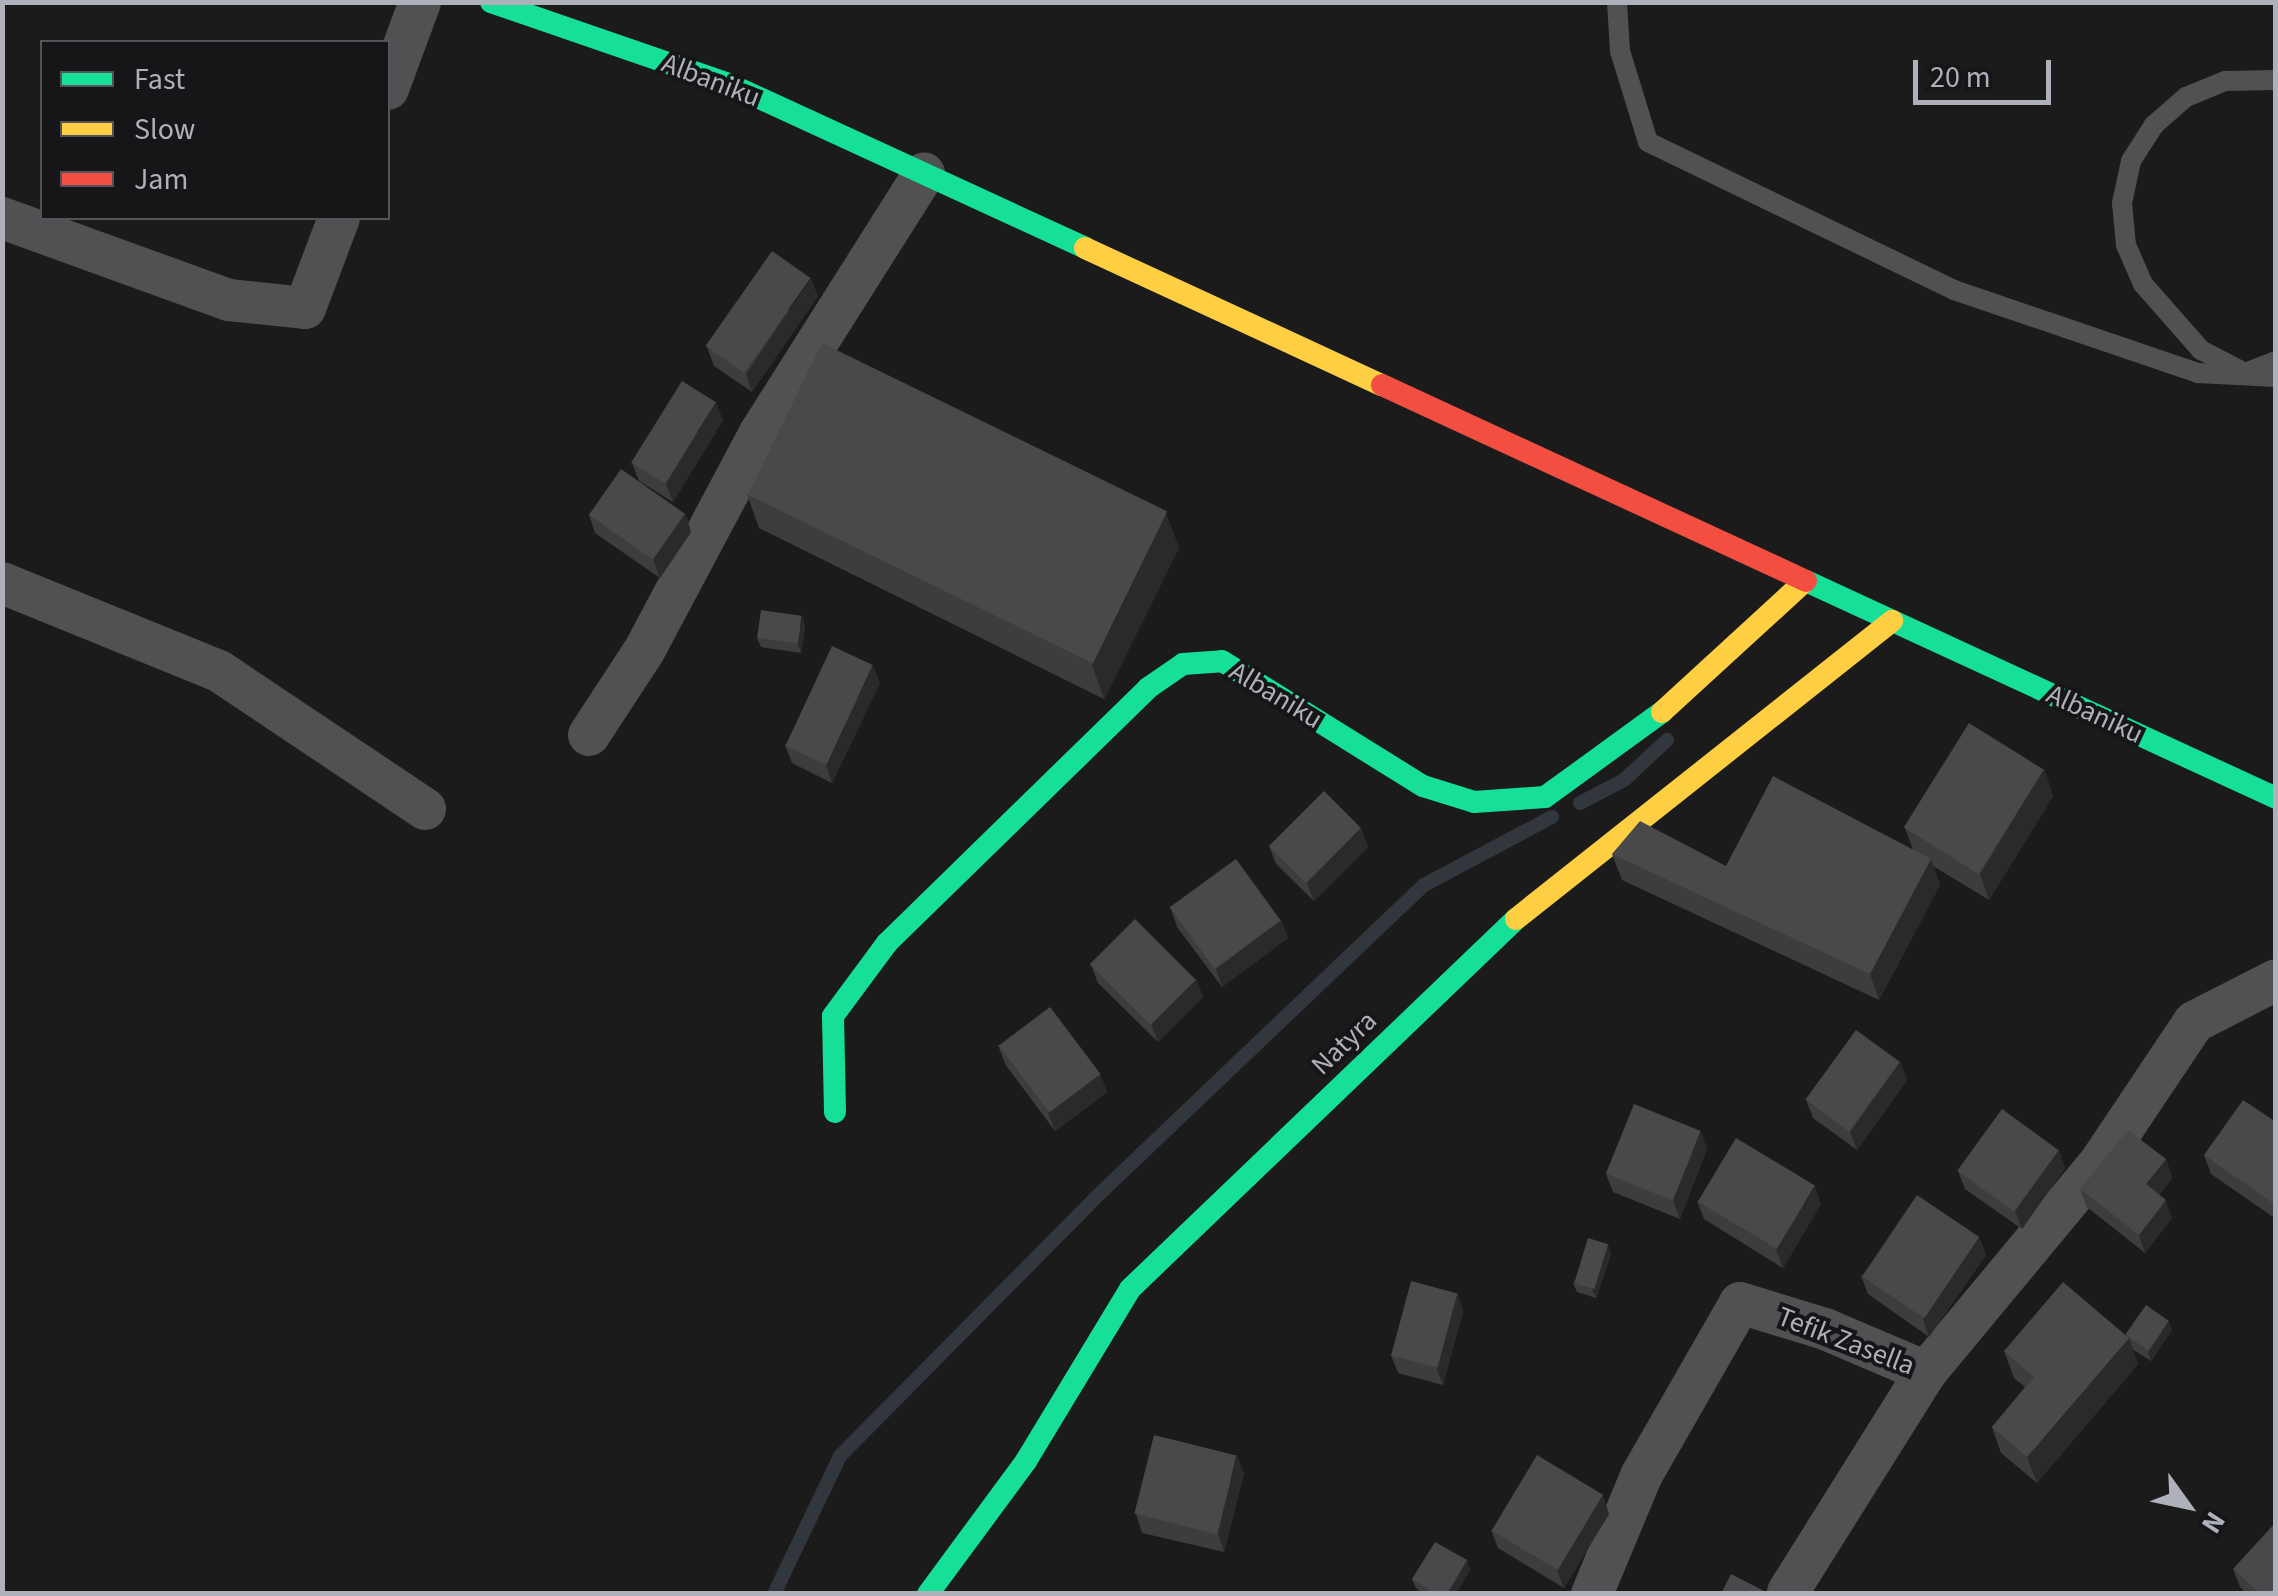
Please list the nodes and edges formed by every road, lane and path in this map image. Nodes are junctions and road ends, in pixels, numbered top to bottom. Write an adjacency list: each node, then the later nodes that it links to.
1 (420, 2): 5 (street)
2 (491, 2): 6 (street, Albaniku)
3 (1616, 2): 10 (lane)
4 (2276, 80): 10 (lane)
5 (390, 84)
6 (924, 174): 12 (street, Albaniku); 15 (street)
7 (2, 218): 8 (street)
8 (338, 220)
9 (2276, 362): 10 (lane)
10 (2245, 374): 11 (lane)
11 (2276, 378)
12 (1806, 580): 14 (street, Albaniku); 19 (street, Albaniku)
13 (2, 582): 17 (street)
14 (1892, 621): 16 (street, Albaniku); 22 (street, Natyra)
15 (589, 735)
16 (2276, 798)
17 (425, 809)
18 (2276, 980): 20 (street, Tefik Zasella)
19 (835, 1112)
20 (1926, 1372): 21 (street); 23 (street, Tefik Zasella)
21 (1788, 1592)
22 (928, 1594)
23 (1592, 1594)

